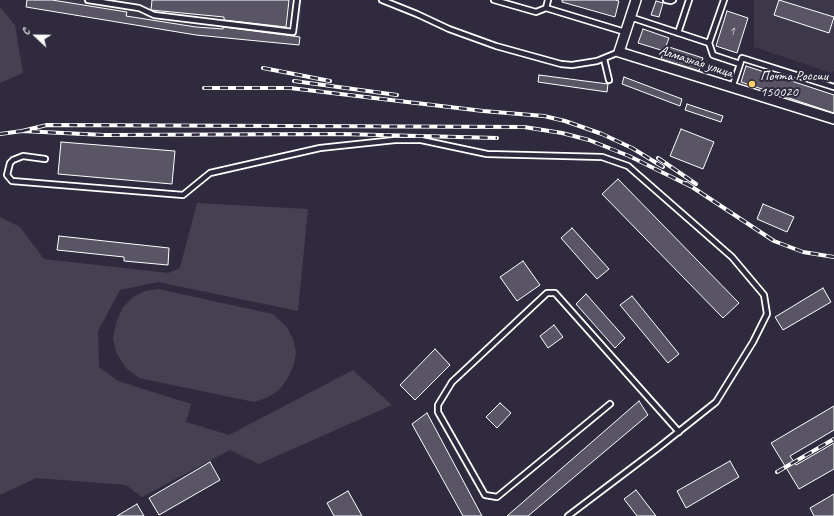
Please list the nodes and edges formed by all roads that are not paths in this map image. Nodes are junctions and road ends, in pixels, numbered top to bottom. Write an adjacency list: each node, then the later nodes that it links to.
1 (88, 0): 2 (lane)
2 (297, 0)
3 (382, 0): 17 (lane)
4 (494, 0): 11 (lane)
5 (548, 0): 11 (lane)
6 (636, 0): 12 (street)
7 (666, 0): 8 (lane)
8 (673, 0)
9 (689, 0): 14 (lane)
10 (724, 0): 15 (lane)
11 (546, 8): 13 (lane)
12 (630, 17): 13 (street); 14 (lane)
13 (625, 32): 16 (street)
14 (678, 33): 15 (lane)
15 (709, 43): 18 (lane)
16 (619, 52): 17 (lane); 23 (street, Алмазная улица)
17 (604, 59): 19 (lane)
18 (740, 64): 21 (lane); 23 (lane)
19 (609, 80)
20 (834, 83): 21 (lane)
21 (827, 84): 22 (lane)
22 (834, 87)
23 (732, 88): 24 (street, Алмазная улица)
24 (834, 119)
25 (45, 159): 27 (lane)
26 (610, 404): 27 (lane)
27 (678, 432): 28 (lane)
28 (568, 516)

